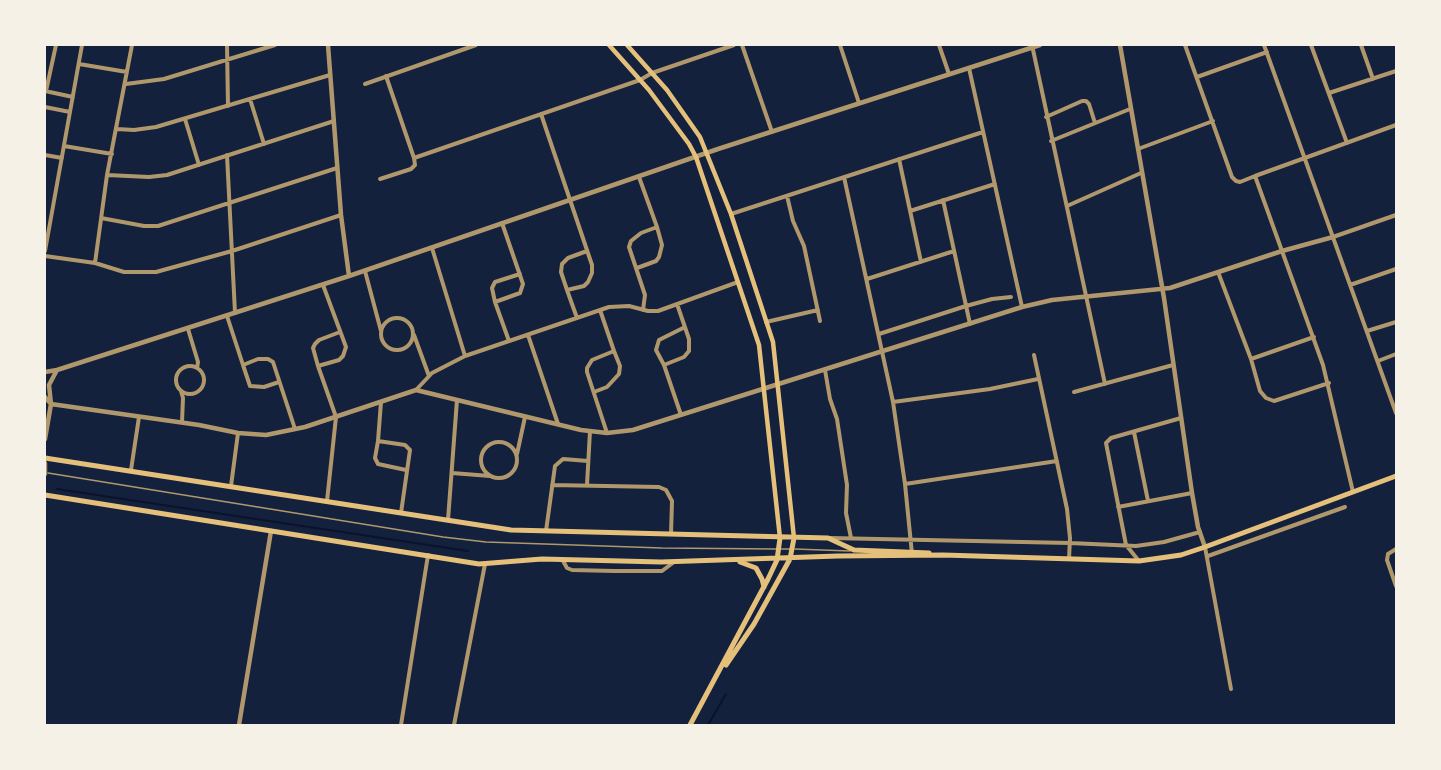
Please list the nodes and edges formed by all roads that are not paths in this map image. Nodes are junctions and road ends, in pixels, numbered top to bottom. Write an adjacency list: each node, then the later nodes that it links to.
1 (56, 45): 36 (street)
2 (82, 45): 23 (street)
3 (132, 45): 26 (street)
4 (227, 45): 22 (street)
5 (275, 45): 22 (street)
6 (328, 45): 29 (street)
7 (476, 45): 30 (street)
8 (609, 45): 33 (main road)
9 (627, 45): 27 (main road)
10 (734, 45): 27 (street)
11 (742, 45): 53 (street)
12 (840, 45): 40 (street)
13 (939, 45): 28 (street)
14 (1040, 45): 20 (street)
15 (1120, 45): 43 (street)
16 (1185, 45): 31 (street)
17 (1264, 45): 21 (street)
18 (1311, 45): 37 (street)
19 (1361, 45): 32 (street)
20 (1032, 46): 24 (street); 46 (street)
21 (1267, 52): 31 (street); 67 (street)
22 (227, 60): 34 (street); 41 (street)
23 (79, 64): 26 (street); 38 (street)
24 (969, 68): 28 (street); 54 (street)
25 (1396, 71): 32 (street)
26 (127, 72): 34 (street)
27 (652, 73): 33 (street); 60 (main road)
28 (949, 74): 40 (street)
29 (330, 75): 39 (street); 48 (street)
30 (386, 76): 35 (street); 66 (street)
31 (1197, 77): 49 (street)
32 (1373, 79): 37 (street)
33 (640, 80): 45 (street); 64 (main road)
34 (126, 84): 52 (street)
35 (365, 84)
36 (46, 91): 38 (street)
37 (1329, 93): 56 (street)
38 (73, 97): 44 (street)
39 (250, 99): 41 (street); 57 (street)
40 (859, 103): 53 (street)
41 (228, 106): 47 (street)
42 (45, 107): 44 (street)
43 (1130, 109): 50 (street); 59 (street)
44 (70, 112): 58 (street)
45 (541, 114): 66 (street); 79 (street)
46 (1046, 117): 50 (street); 55 (street)
47 (184, 119): 52 (street); 69 (street)
48 (334, 121): 57 (street); 70 (street)
49 (1213, 121): 59 (street); 73 (street)
50 (1095, 123): 55 (street)
51 (1396, 125): 56 (street)
52 (117, 129): 61 (street)
53 (772, 132): 60 (street)
54 (983, 132): 68 (street); 77 (street)
55 (1051, 141): 82 (street)
56 (1347, 143): 67 (street)
57 (264, 144): 63 (street)
58 (64, 146): 61 (street); 65 (street)
59 (1137, 149): 71 (street)
60 (708, 153): 64 (street); 84 (main road)
61 (112, 154): 72 (street)
62 (45, 155): 65 (street)
63 (227, 155): 69 (street); 81 (street)
64 (696, 157): 74 (street); 107 (main road)
65 (62, 158): 93 (street)
66 (414, 158): 76 (street)
67 (1305, 158): 73 (street); 90 (street)
68 (899, 159): 75 (street); 83 (street)
69 (199, 165): 72 (street)
70 (338, 167): 81 (street); 86 (street)
71 (1141, 173): 82 (street); 110 (street)
72 (107, 175): 87 (street)
73 (1255, 176): 96 (street)
74 (639, 177): 79 (street); 89 (street)
75 (844, 177): 78 (street); 106 (street)
76 (380, 179)
77 (995, 184): 80 (street); 117 (street)
78 (787, 196): 84 (street); 120 (street)
79 (570, 200): 88 (street); 92 (street)
80 (943, 200): 83 (street); 95 (street)
81 (230, 203): 87 (street); 94 (street)
82 (1066, 206): 112 (street)
83 (910, 211): 98 (street)
84 (731, 214): 125 (main road)
85 (1396, 214): 90 (street)
86 (341, 215): 94 (street); 105 (street)
87 (100, 218): 99 (street)
88 (502, 224): 91 (street); 104 (street)
89 (657, 227): 100 (street); 100 (street)
90 (1333, 237): 96 (street); 109 (street)
91 (432, 248): 102 (street); 142 (street)
92 (587, 250): 111 (street); 111 (street)
93 (45, 251)
94 (232, 251): 99 (street); 121 (street)
95 (954, 251): 98 (street); 116 (street)
96 (1282, 251): 103 (street); 136 (street)
97 (45, 256): 99 (street)
98 (921, 262): 106 (street)
99 (95, 263)
100 (637, 268): 119 (street)
101 (1396, 269): 109 (street)
102 (365, 271): 105 (street); 131 (street)
103 (1218, 271): 110 (street); 143 (street)
104 (520, 274): 114 (street); 114 (street)
105 (349, 276): 108 (street)
106 (867, 279): 134 (street)
107 (738, 282): 115 (street); 160 (main road)
108 (323, 285): 121 (street); 130 (street)
109 (1350, 285): 132 (street)
110 (1162, 289): 112 (street); 147 (street)
111 (567, 290): 123 (street)
112 (1086, 296): 117 (street); 159 (street)
113 (1011, 297): 116 (street)
114 (495, 302): 137 (street)
115 (677, 304): 119 (street); 128 (street)
116 (966, 306): 127 (street); 134 (street)
117 (1022, 308): 127 (street)
118 (600, 310): 119 (street); 123 (street); 138 (street)
119 (643, 310)
120 (818, 310): 124 (street); 125 (street)
121 (235, 314): 122 (street)
122 (227, 316): 129 (street); 145 (street)
123 (577, 318): 135 (street)
124 (820, 321)
125 (766, 322): 158 (main road)
126 (1396, 322): 132 (street)
127 (970, 324): 139 (street)
128 (685, 327): 146 (street); 146 (street)
129 (188, 329): 149 (street); 150 (street)
130 (340, 332): 148 (street); 148 (street)
131 (381, 332): 133 (street); 133 (street)
132 (1367, 332): 144 (street)
133 (413, 334): 153 (street)
134 (879, 334): 139 (street)
135 (528, 335): 137 (street); 177 (street)
136 (1314, 337): 143 (street); 157 (street)
137 (509, 341): 142 (street)
138 (614, 351): 163 (street); 163 (street)
139 (883, 352): 151 (street); 168 (street)
140 (1396, 354): 144 (street)
141 (1034, 355): 155 (street)
142 (465, 356): 153 (street)
143 (1251, 359): 157 (street)
144 (1378, 361): 170 (street)
145 (243, 365): 156 (street); 156 (street)
146 (664, 365): 171 (street)
147 (1173, 365): 159 (street); 175 (street)
148 (318, 366): 173 (street)
149 (197, 368): 162 (street); 162 (street)
150 (57, 370): 152 (street); 154 (street)
151 (825, 370): 158 (street); 222 (street)
152 (45, 372)
153 (429, 376): 161 (street)
154 (48, 379): 169 (street)
155 (1038, 379): 168 (street); 188 (street)
156 (279, 382): 178 (street)
157 (1329, 383): 202 (street)
158 (779, 384): 160 (street); 200 (main road)
159 (1105, 384): 164 (street)
160 (764, 388): 171 (street); 201 (main road)
161 (416, 390): 166 (street); 167 (street)
162 (181, 391): 176 (street)
163 (594, 392): 181 (street)
164 (1074, 392)
165 (45, 397): 169 (street)
166 (457, 400): 174 (street); 193 (street)
167 (381, 402): 173 (street); 184 (street)
168 (893, 402): 196 (street)
169 (51, 404): 172 (street); 183 (street)
170 (1396, 413)
171 (681, 415): 181 (street)
172 (139, 417): 176 (street); 190 (street)
173 (336, 417): 178 (street); 205 (street)
174 (525, 417): 177 (street); 185 (street)
175 (1181, 418): 180 (street); 203 (street)
176 (182, 422): 182 (street)
177 (558, 424): 179 (street)
178 (295, 430): 182 (street)
179 (590, 431): 181 (street); 187 (street)
180 (1134, 432): 206 (street); 207 (street)
181 (607, 433)
182 (238, 434): 199 (street)
183 (45, 439)
184 (378, 441): 191 (street); 191 (street)
185 (516, 457): 194 (street); 194 (street)
186 (45, 458): 190 (main road)
187 (588, 461): 197 (street); 198 (street)
188 (1057, 461): 196 (street); 224 (street)
189 (45, 463): 192 (street)
190 (131, 470): 199 (main road)
191 (406, 470): 209 (street)
192 (45, 473): 227 (lane)
193 (452, 473): 194 (street); 212 (street)
194 (492, 476)
195 (1396, 476): 202 (main road)
196 (905, 484): 223 (street)
197 (552, 485): 198 (street); 216 (street)
198 (587, 485): 218 (street)
199 (231, 486): 205 (main road)
200 (789, 488): 201 (main road); 220 (main road)
201 (775, 489): 219 (main road)
202 (1353, 492): 210 (main road)
203 (1192, 493): 206 (street); 217 (street)
204 (45, 495): 215 (main road)
205 (327, 501): 209 (main road)
206 (1148, 501): 207 (street)
207 (1118, 507): 225 (street)
208 (1345, 507): 213 (street)
209 (401, 513): 212 (main road)
210 (1289, 516): 211 (main road); 213 (street)
211 (1278, 520): 214 (street); 226 (main road)
212 (448, 521): 216 (main road)
213 (1293, 526): 214 (street)
214 (1282, 530): 234 (street)
215 (271, 531): 233 (main road); 247 (street)
216 (546, 531): 218 (main road)
217 (1200, 532): 225 (street); 226 (street)
218 (671, 535): 219 (main road)
219 (780, 538): 220 (main road); 227 (main road)
220 (794, 538): 221 (main road); 228 (main road)
221 (828, 538): 222 (street); 231 (main road)
222 (851, 538): 223 (street)
223 (911, 540): 224 (street); 232 (street)
224 (1070, 543): 225 (street); 237 (street)
225 (1126, 545): 240 (street)
226 (1205, 547): 234 (street); 240 (main road)
227 (779, 549): 228 (lane); 238 (main road)
228 (792, 549): 230 (lane); 236 (main road)
229 (1396, 549): 243 (street)
230 (844, 552): 231 (lane); 231 (lane)
231 (855, 553): 232 (main road); 236 (main road)
232 (912, 554): 237 (main road)
233 (428, 555): 242 (main road); 248 (street)
234 (1208, 556): 246 (street)
235 (561, 559): 241 (main road); 241 (street); 242 (main road)
236 (790, 559): 238 (main road); 245 (main road)
237 (1069, 559): 240 (main road)
238 (777, 560): 239 (main road); 244 (main road)
239 (739, 561): 241 (main road); 244 (main road)
240 (1139, 561)
241 (674, 562)
242 (485, 564): 249 (street)
243 (1396, 585)
244 (764, 587): 245 (main road)
245 (721, 671): 250 (main road)
246 (1231, 689)
247 (239, 725)
248 (401, 725)
249 (454, 725)
250 (690, 725)

